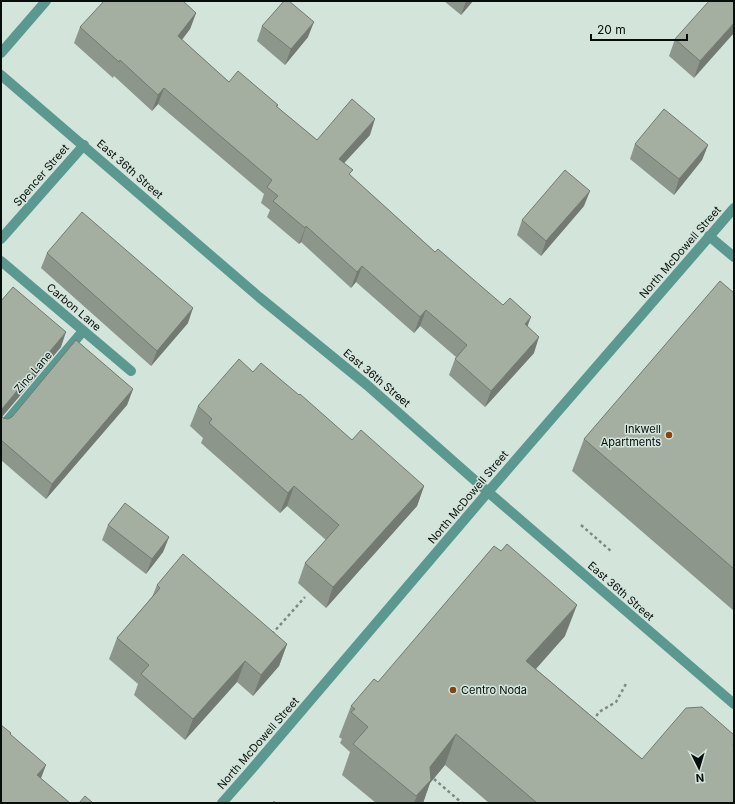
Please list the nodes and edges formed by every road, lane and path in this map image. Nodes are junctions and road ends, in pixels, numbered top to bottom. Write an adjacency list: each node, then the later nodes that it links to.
1 (46, 1): 2 (street)
2 (1, 53)
3 (1, 75): 4 (street, East 36th Street)
4 (84, 145): 7 (street, Spencer Street); 13 (street, East 36th Street)
5 (734, 208): 6 (street, North McDowell Street)
6 (709, 236): 8 (street); 13 (street, North McDowell Street)
7 (1, 239)
8 (734, 257)
9 (1, 261): 10 (street, Carbon Lane)
10 (83, 331): 11 (street, Carbon Lane); 12 (street, Zinc Lane)
11 (130, 372)
12 (1, 428)
13 (488, 492): 19 (street, East 36th Street); 22 (street, North McDowell Street)
14 (581, 525): 15 (path)
15 (612, 552)
16 (305, 597): 17 (path)
17 (270, 636)
18 (627, 682): 20 (path)
19 (734, 704)
20 (592, 723)
21 (434, 779): 23 (path)
22 (222, 803)
23 (462, 803)

